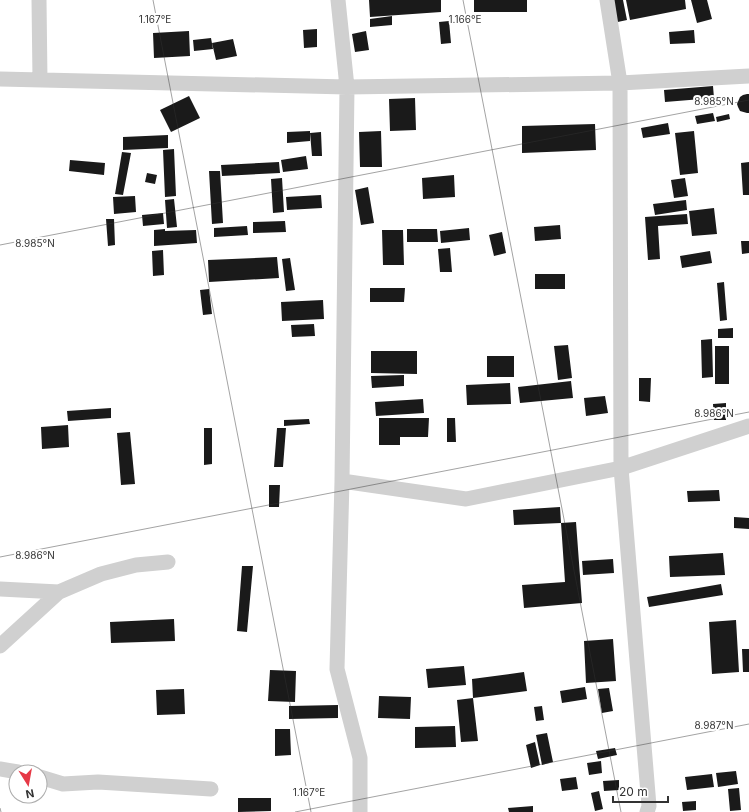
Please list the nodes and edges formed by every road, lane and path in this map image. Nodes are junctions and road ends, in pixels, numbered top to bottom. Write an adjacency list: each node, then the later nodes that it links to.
1 (39, 0): 6 (street)
2 (338, 0): 8 (street)
3 (607, 0): 7 (street)
4 (749, 76): 7 (street)
5 (0, 79): 6 (street)
6 (40, 80): 8 (street)
7 (620, 83): 8 (street); 10 (street)
8 (347, 87): 11 (street)
9 (749, 426): 10 (street)
10 (621, 468): 11 (street); 19 (street)
11 (342, 481): 18 (street)
12 (168, 562): 14 (street)
13 (0, 589): 14 (street)
14 (59, 592): 15 (street)
15 (0, 646)
16 (48, 779): 17 (street)
17 (211, 790)
18 (360, 812)
19 (647, 812)

